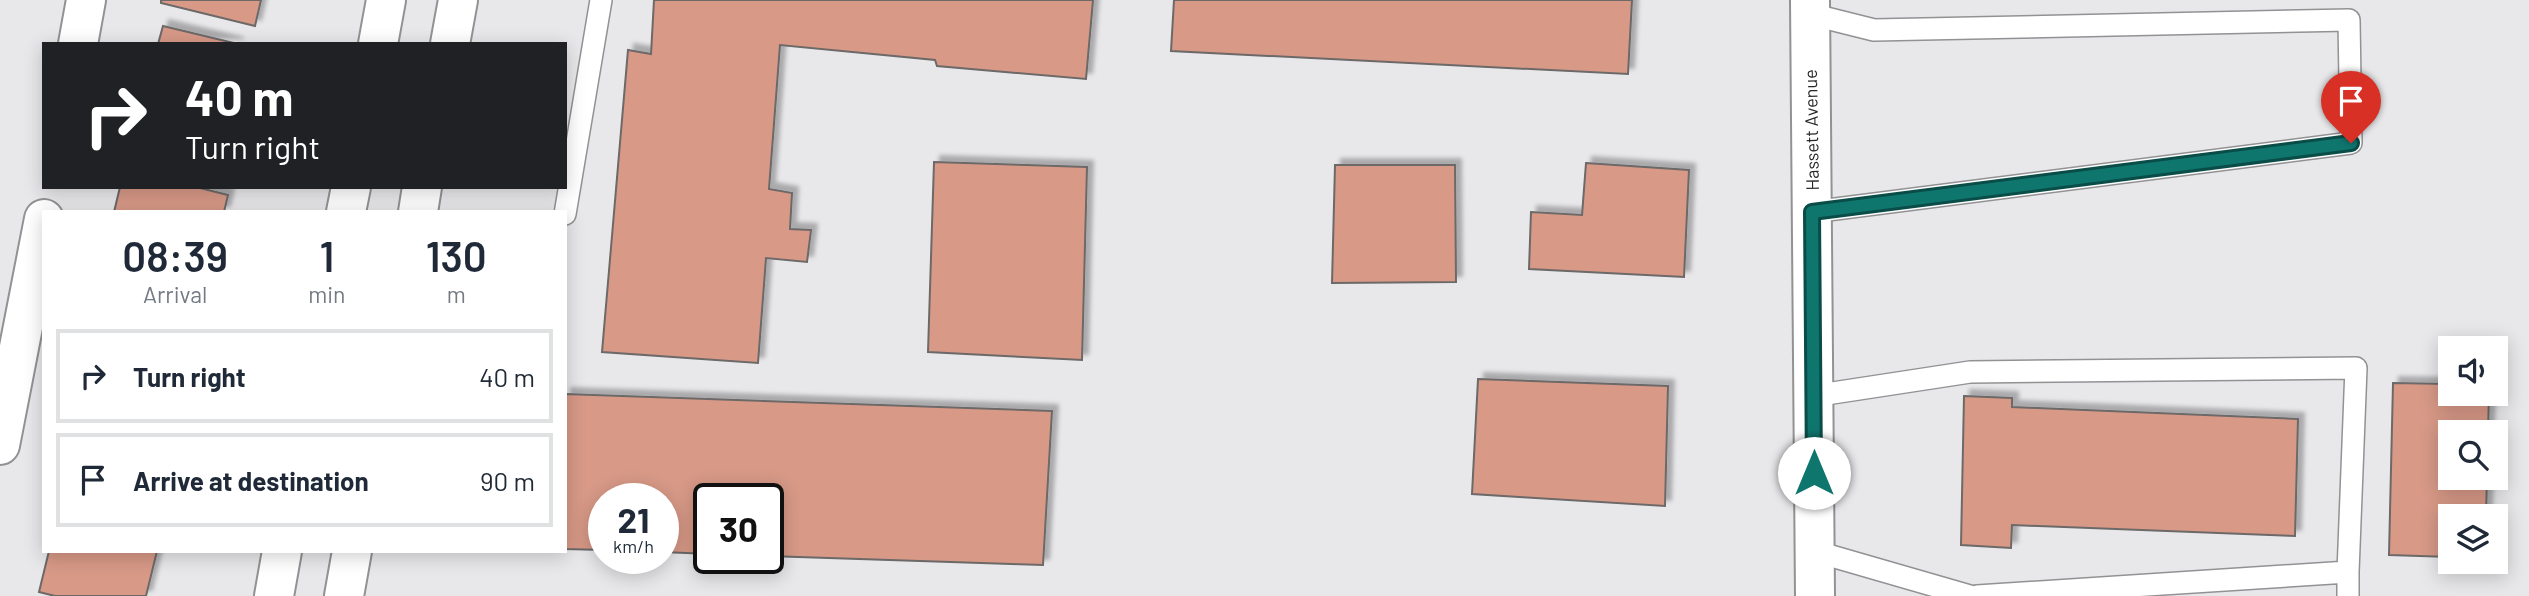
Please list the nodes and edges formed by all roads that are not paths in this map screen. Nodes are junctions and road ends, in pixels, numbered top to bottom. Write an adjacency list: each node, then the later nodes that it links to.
1 (86, 0): 6 (street)
2 (386, 0): 7 (street)
3 (458, 0): 8 (street)
4 (601, 0): 15 (lane)
5 (1810, 7): 16 (street, Hassett Avenue); 16 (lane)
6 (78, 42)
7 (378, 42)
8 (450, 42)
9 (50, 189): 12 (street)
10 (351, 189): 13 (street)
11 (422, 189): 14 (street)
12 (45, 210)
13 (346, 210)
14 (418, 210)
15 (566, 210)
16 (1812, 212): 18 (street, Hassett Avenue)
17 (42, 229): 19 (street)
18 (1813, 396): 20 (street, Hassett Avenue); 23 (lane)
19 (0, 445)
20 (1814, 551): 26 (street, Hassett Avenue); 27 (lane)
21 (282, 553): 24 (street)
22 (352, 553): 25 (street)
23 (2348, 572): 28 (lane); 29 (lane)
24 (274, 596)
25 (344, 596)
26 (1815, 596)
27 (1970, 596)
28 (1977, 596)
29 (2348, 596)

